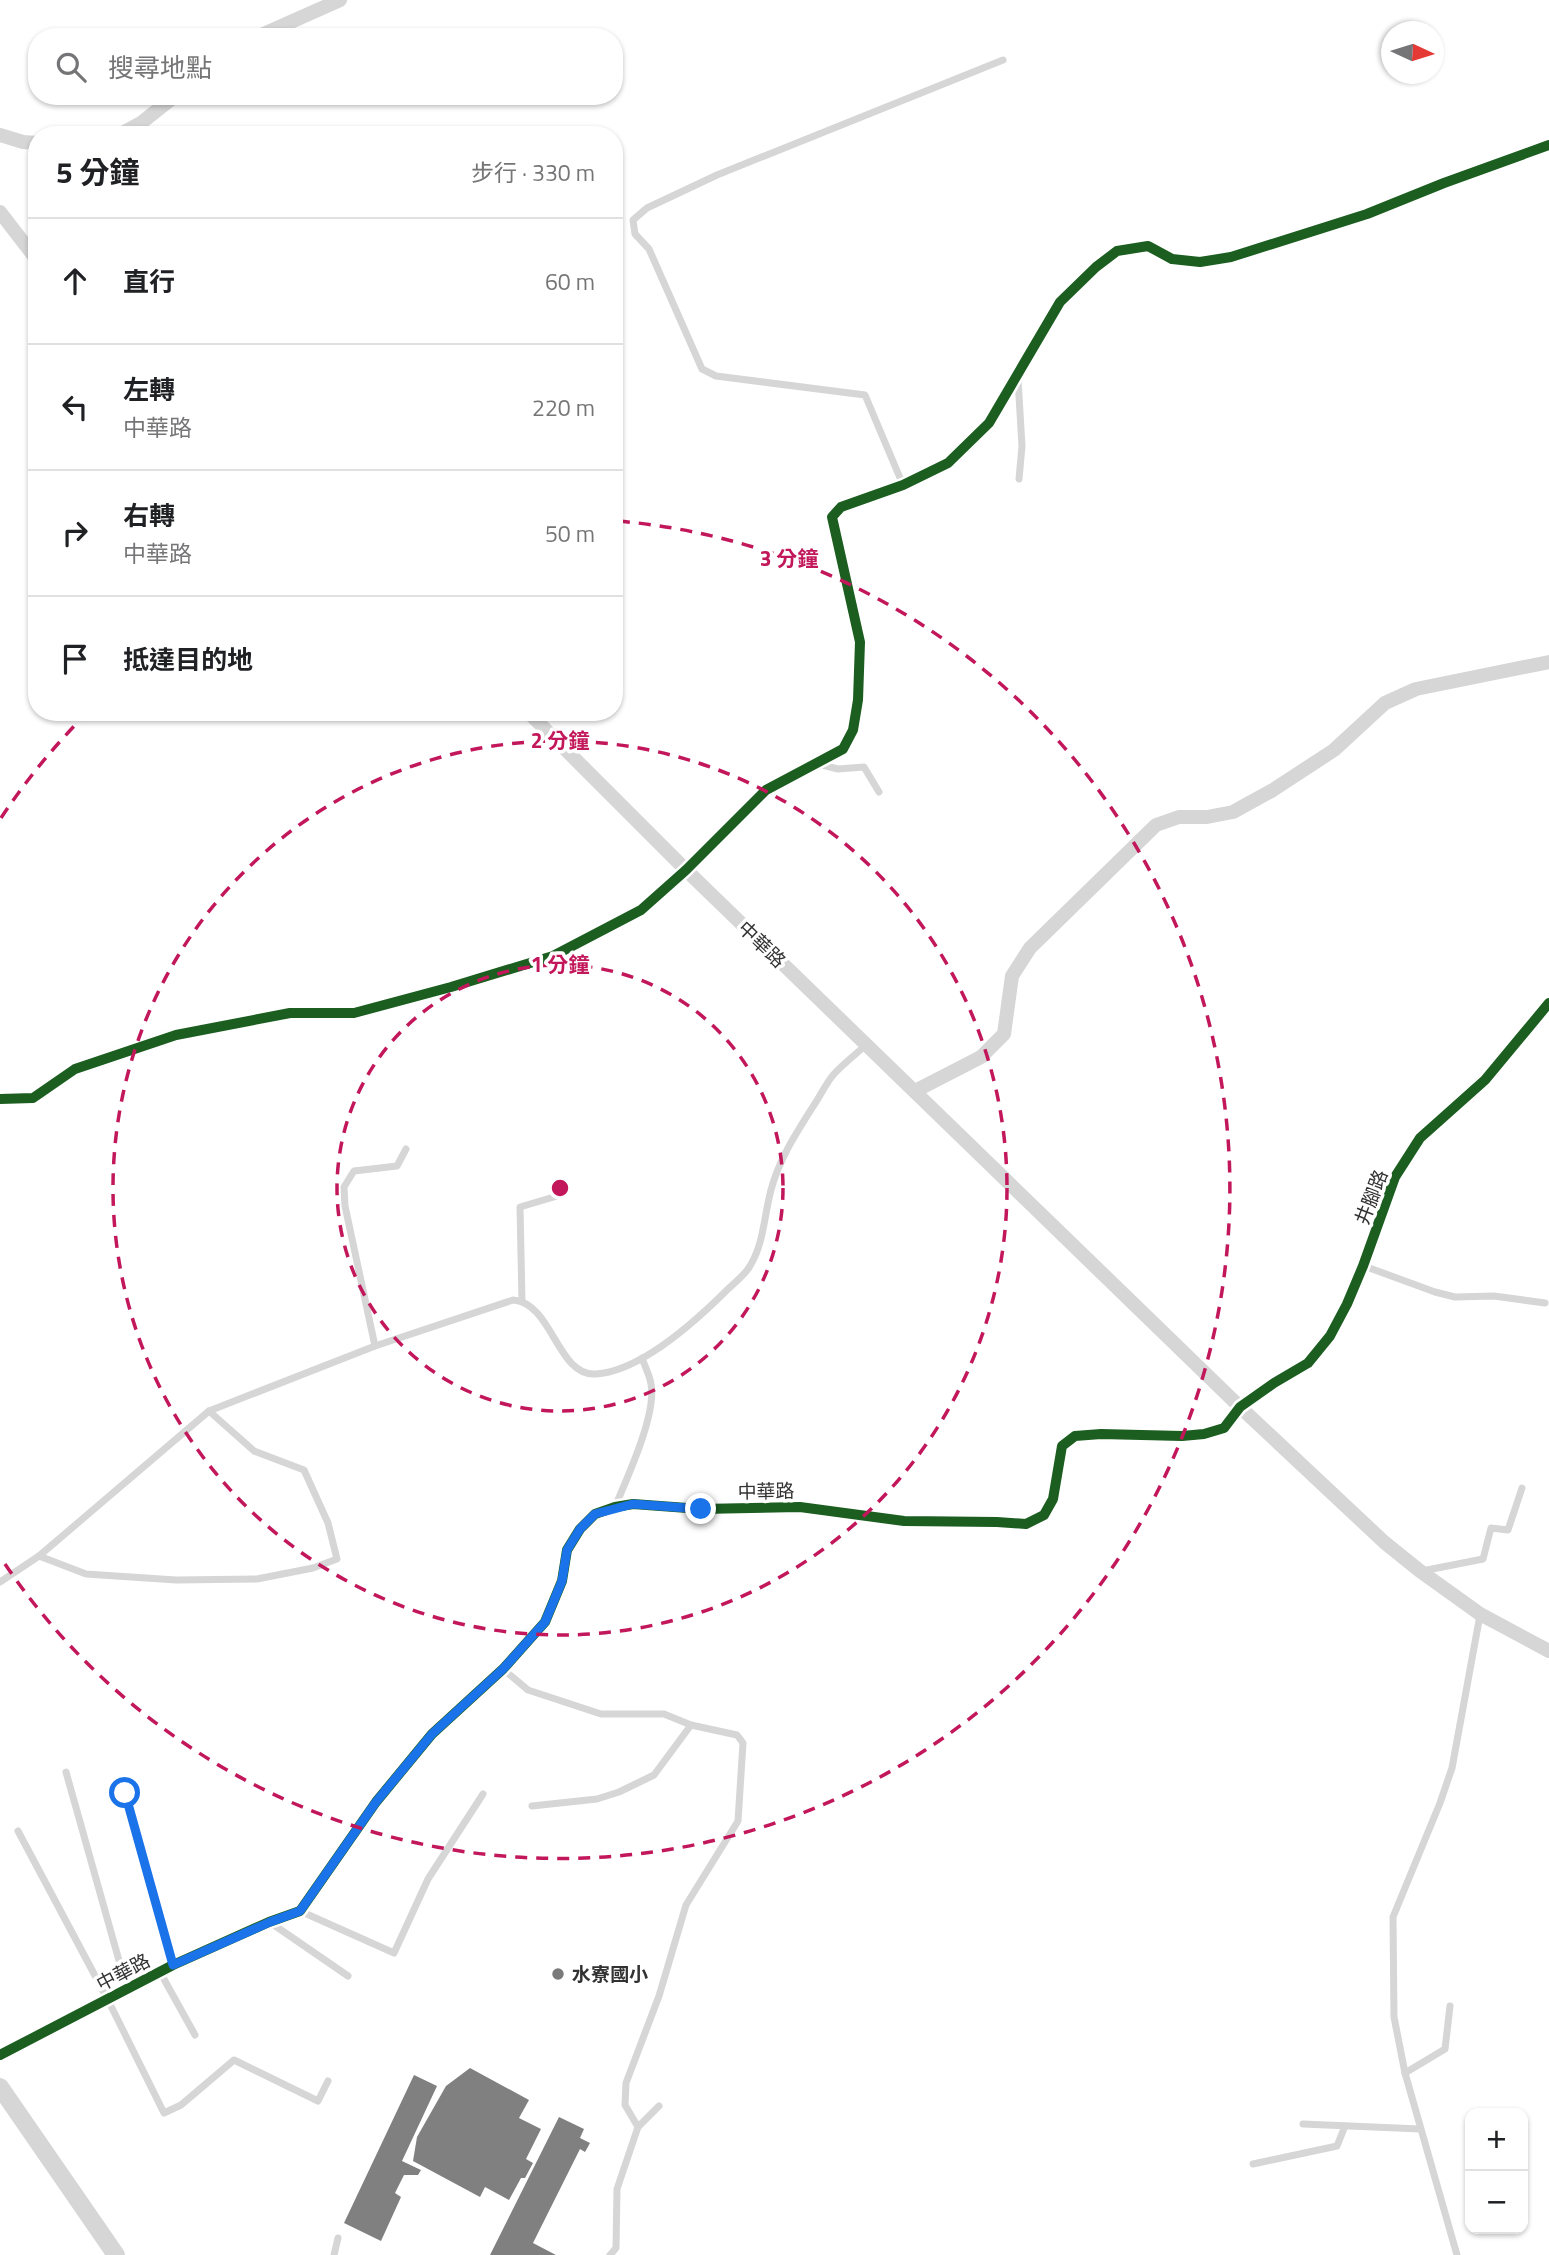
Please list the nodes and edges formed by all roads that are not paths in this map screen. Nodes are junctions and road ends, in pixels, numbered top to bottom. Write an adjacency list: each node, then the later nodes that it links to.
1 (341, 0): 2 (street)
2 (277, 28)
3 (1003, 60): 13 (lane)
4 (163, 105): 5 (street)
5 (134, 126)
6 (0, 135): 7 (street)
7 (28, 143)
8 (1549, 145): 11 (street)
9 (0, 212): 10 (street)
10 (28, 248)
11 (1018, 375): 12 (lane); 13 (street)
12 (1019, 479)
13 (903, 485): 16 (street)
14 (1549, 662): 21 (street)
15 (537, 721): 18 (street, 中華路)
16 (813, 763): 17 (lane); 18 (street)
17 (879, 792)
18 (686, 870): 20 (street, 中華路); 22 (street)
19 (1549, 1003): 25 (street, 井腳路)
20 (866, 1045): 21 (street, 中華路); 29 (lane)
21 (915, 1091): 30 (street, 中華路)
22 (0, 1099)
23 (406, 1149): 28 (lane)
24 (564, 1194): 26 (lane)
25 (1363, 1265): 27 (lane); 30 (street, 井腳路)
26 (522, 1301): 28 (lane); 29 (lane)
27 (1545, 1303)
28 (375, 1346): 31 (lane)
29 (642, 1358): 33 (lane)
30 (1240, 1407): 33 (street, 中華路); 35 (street)
31 (209, 1411): 34 (lane); 34 (lane)
32 (1522, 1488): 35 (lane)
33 (615, 1507): 39 (street, 中華路)
34 (39, 1556): 36 (lane)
35 (1420, 1571): 37 (street)
36 (0, 1582)
37 (1480, 1614): 38 (street); 55 (lane)
38 (1549, 1651)
39 (503, 1669): 40 (lane); 46 (street, 中華路)
40 (691, 1725): 44 (lane); 61 (lane)
41 (66, 1772): 50 (lane)
42 (125, 1793): 48 (lane)
43 (483, 1794): 46 (lane)
44 (532, 1806)
45 (18, 1831): 51 (lane)
46 (300, 1911): 47 (street, 中華路)
47 (270, 1922): 48 (street, 中華路); 49 (lane)
48 (166, 1968): 50 (street, 中華路); 53 (lane)
49 (348, 1976)
50 (127, 1989): 51 (street, 中華路)
51 (108, 2000): 54 (street, 中華路); 56 (lane)
52 (1451, 2006): 55 (lane)
53 (195, 2035)
54 (0, 2055)
55 (1405, 2073): 62 (lane)
56 (328, 2081)
57 (0, 2087): 65 (street)
58 (659, 2106): 61 (lane)
59 (1303, 2124): 60 (lane)
60 (1345, 2126): 62 (lane); 63 (lane)
61 (638, 2127): 67 (lane)
62 (1420, 2129): 68 (lane)
63 (1253, 2164)
64 (338, 2238): 66 (lane)
65 (116, 2255)
66 (334, 2255)
67 (610, 2255)
68 (1457, 2255)

